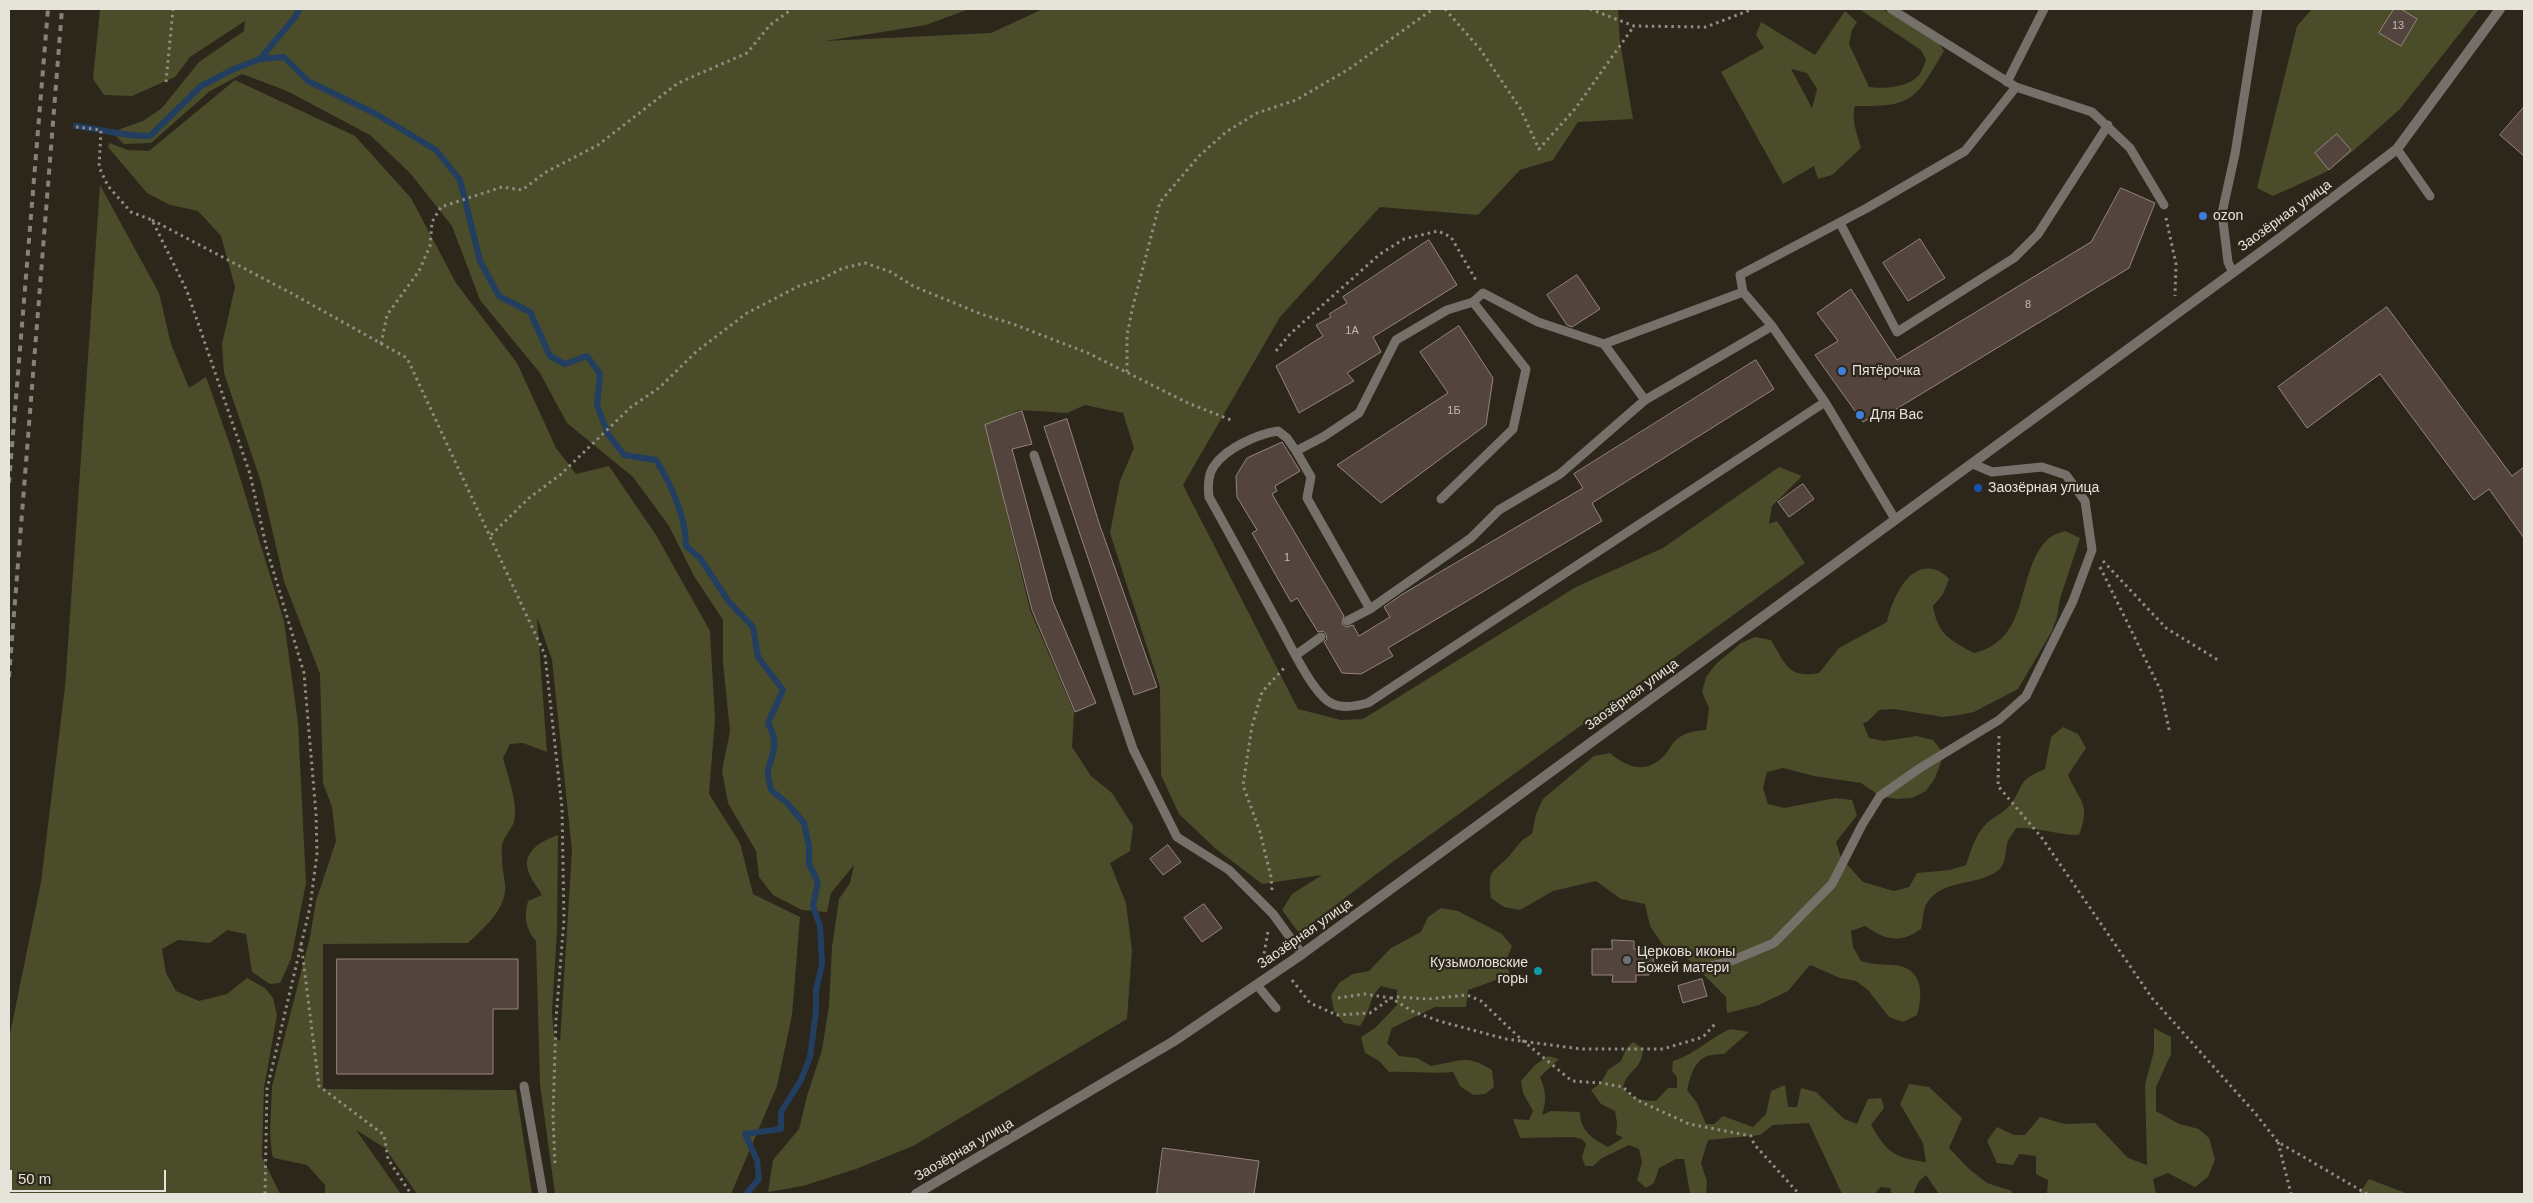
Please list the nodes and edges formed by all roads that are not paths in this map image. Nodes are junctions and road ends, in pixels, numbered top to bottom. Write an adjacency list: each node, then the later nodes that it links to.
1 (1891, 9): 5 (lane)
2 (2044, 9): 5 (lane)
3 (2258, 9): 11 (lane)
4 (2500, 9): 7 (street, Заозёрная улица)
5 (2011, 85): 6 (lane); 10 (lane)
6 (2108, 125): 9 (lane); 10 (lane)
7 (2397, 149): 8 (lane); 11 (street, Заозёрная улица)
8 (2430, 196)
9 (2164, 205)
10 (1840, 223): 12 (lane)
11 (2232, 271): 20 (street, Заозёрная улица)
12 (1743, 292): 14 (lane); 15 (lane)
13 (1473, 302): 15 (lane); 18 (lane); 21 (lane)
14 (1772, 326): 16 (lane); 17 (lane)
15 (1604, 344): 16 (lane)
16 (1645, 400): 23 (lane)
17 (1825, 402): 22 (lane); 26 (lane)
18 (1296, 451): 23 (lane); 26 (lane)
19 (1034, 455): 27 (lane)
20 (1973, 464): 22 (street, Заозёрная улица); 28 (lane)
21 (1441, 499)
22 (1895, 519): 27 (street, Заозёрная улица)
23 (1370, 609): 24 (lane)
24 (1346, 621)
25 (1321, 637): 26 (lane)
26 (1296, 655)
27 (1302, 954): 29 (street, Заозёрная улица)
28 (1698, 969)
29 (1256, 985): 30 (lane); 33 (street, Заозёрная улица)
30 (1276, 1008)
31 (524, 1086): 32 (lane)
32 (543, 1194)
33 (916, 1194)

